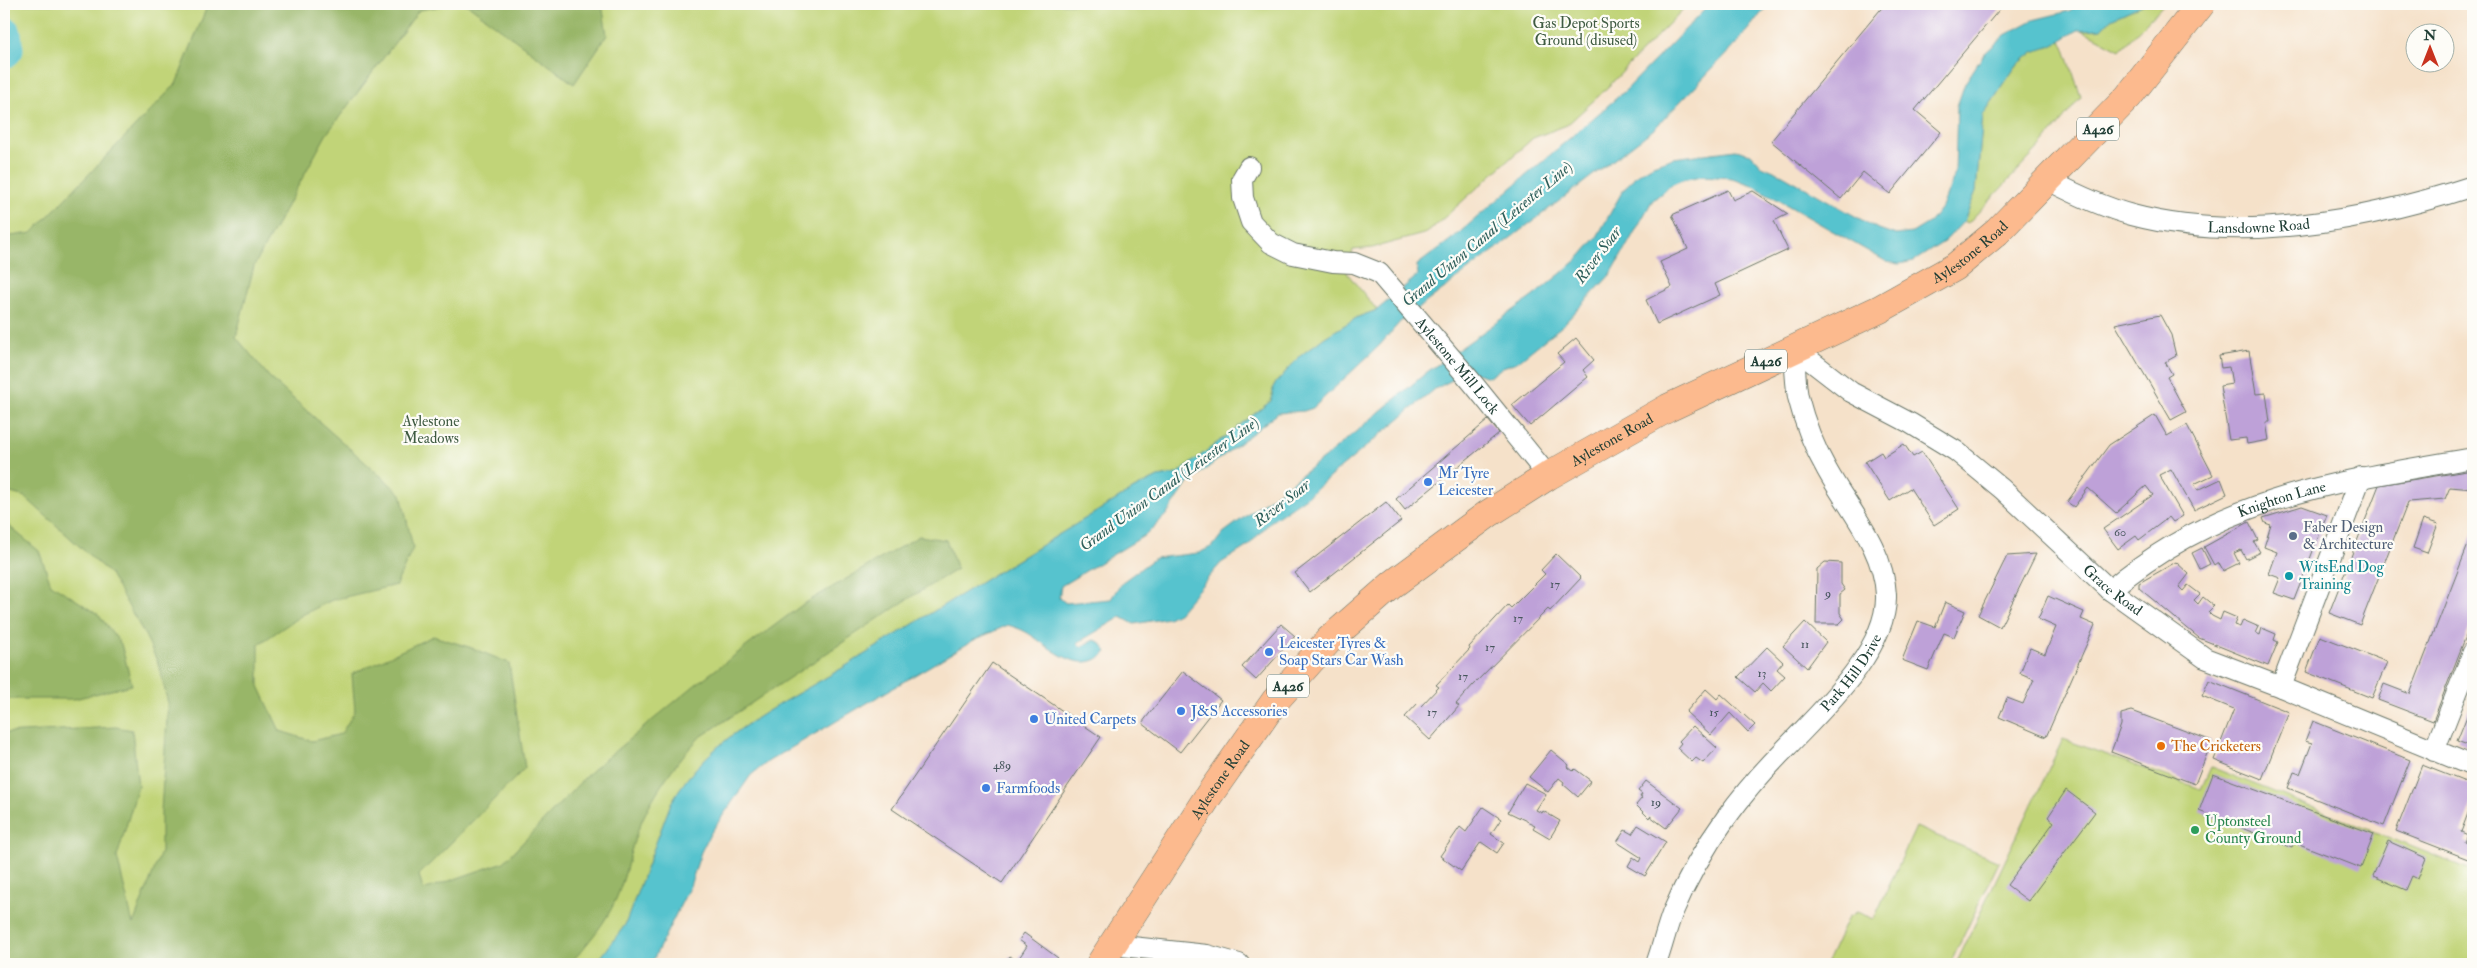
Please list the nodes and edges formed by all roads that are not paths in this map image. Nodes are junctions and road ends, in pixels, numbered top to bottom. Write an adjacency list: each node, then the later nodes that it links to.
1 (2201, 4): 3 (main road, Aylestone Road / A426)
2 (1249, 167): 7 (street, Aylestone Mill Lock)
3 (2048, 180): 4 (street, Lansdowne Road); 5 (main road, Aylestone Road / A426)
4 (2473, 186)
5 (1794, 348): 7 (main road, Aylestone Road / A426); 9 (street, Grace Road); 16 (street, Park Hill Drive)
6 (2473, 458): 8 (street, Knighton Lane)
7 (1548, 476): 14 (main road, Aylestone Road / A426)
8 (2361, 477): 9 (street, Knighton Lane); 11 (street)
9 (2110, 590): 11 (street, Grace Road)
10 (2473, 652): 12 (street)
11 (2281, 686): 12 (street, Grace Road)
12 (2434, 751): 13 (street, Grace Road)
13 (2473, 766)
14 (1106, 955): 15 (street)
15 (1239, 964)
16 (1656, 964)

